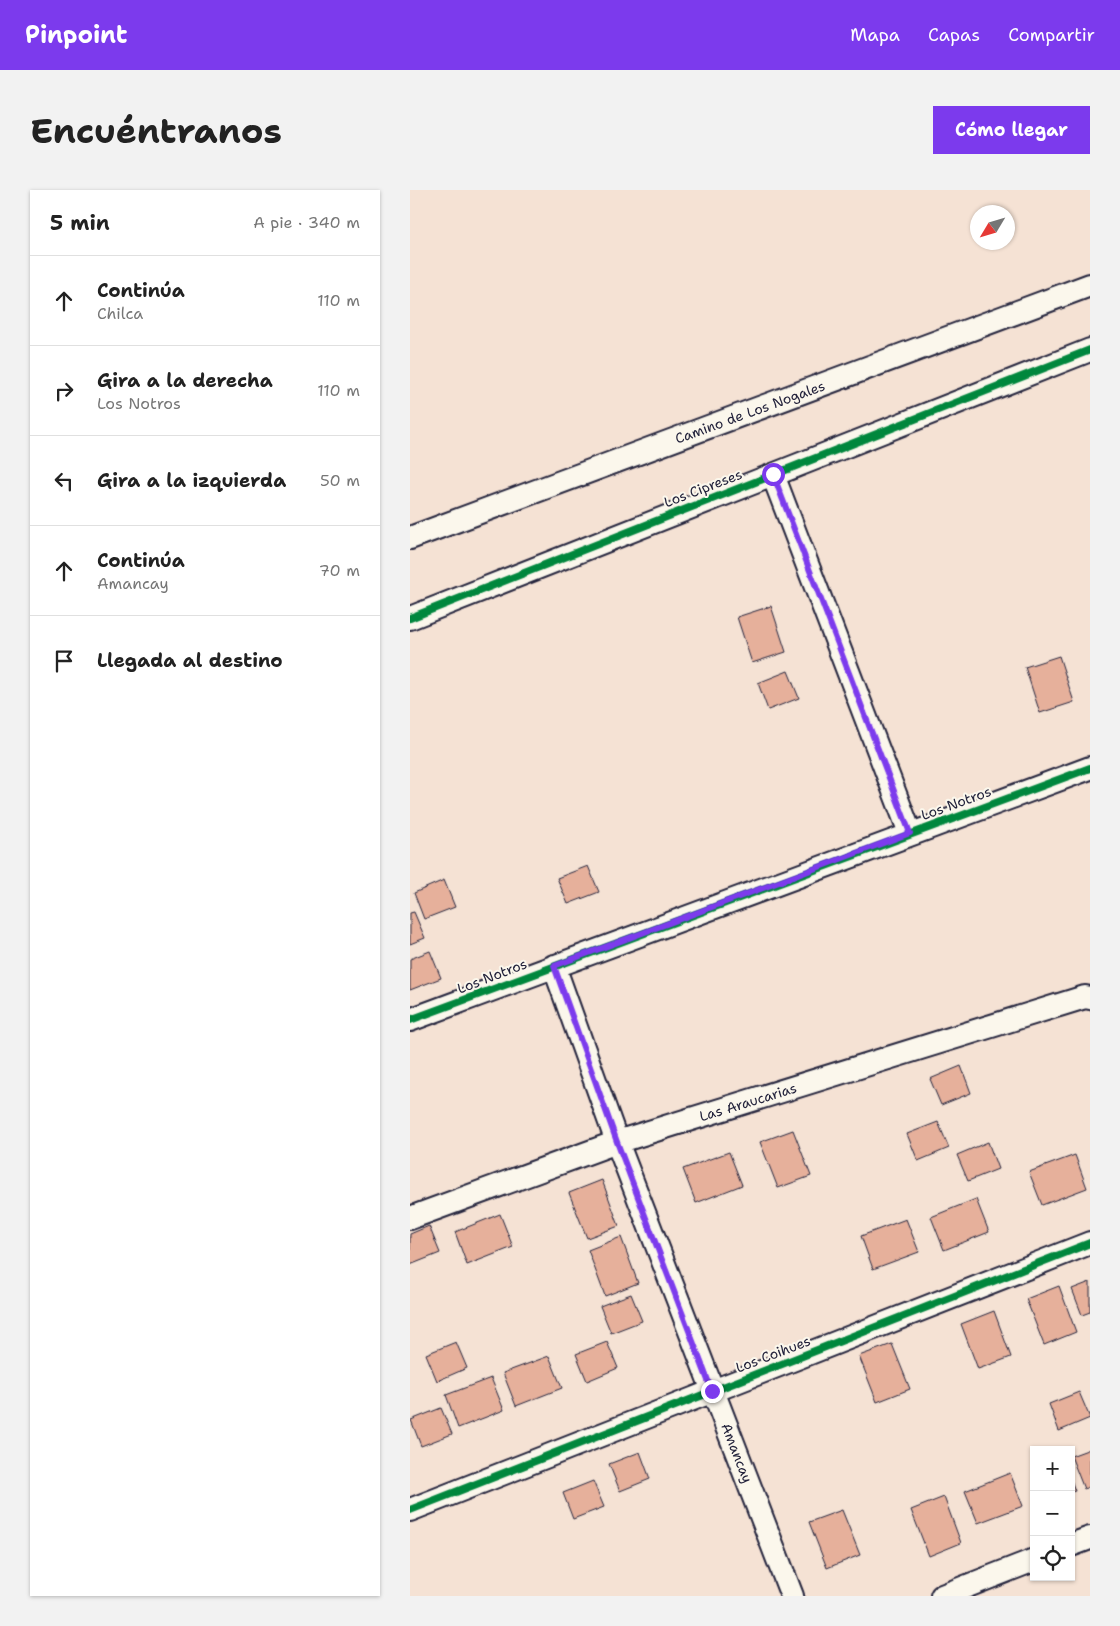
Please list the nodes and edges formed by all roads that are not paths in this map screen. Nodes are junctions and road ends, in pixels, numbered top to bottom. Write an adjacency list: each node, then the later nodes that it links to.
1 (1090, 285): 4 (street, Camino de Los Nogales)
2 (1090, 350): 3 (street, Los Cipreses)
3 (773, 474): 5 (street, Los Cipreses); 7 (street)
4 (410, 538)
5 (410, 618)
6 (1090, 768): 7 (street, Los Notros)
7 (910, 833): 8 (street, Los Notros)
8 (554, 966): 10 (street, Los Notros); 11 (street, Amancay)
9 (1090, 998): 11 (street, Las Araucarias)
10 (410, 1020)
11 (617, 1142): 12 (street, Las Araucarias); 14 (street, Amancay)
12 (410, 1218)
13 (1090, 1243): 14 (street, Los Coihues)
14 (712, 1391): 15 (street, Los Coihues); 19 (street, Amancay)
15 (410, 1510)
16 (1090, 1538): 17 (street)
17 (1075, 1544)
18 (1030, 1562): 20 (street)
19 (792, 1596)
20 (942, 1596)

